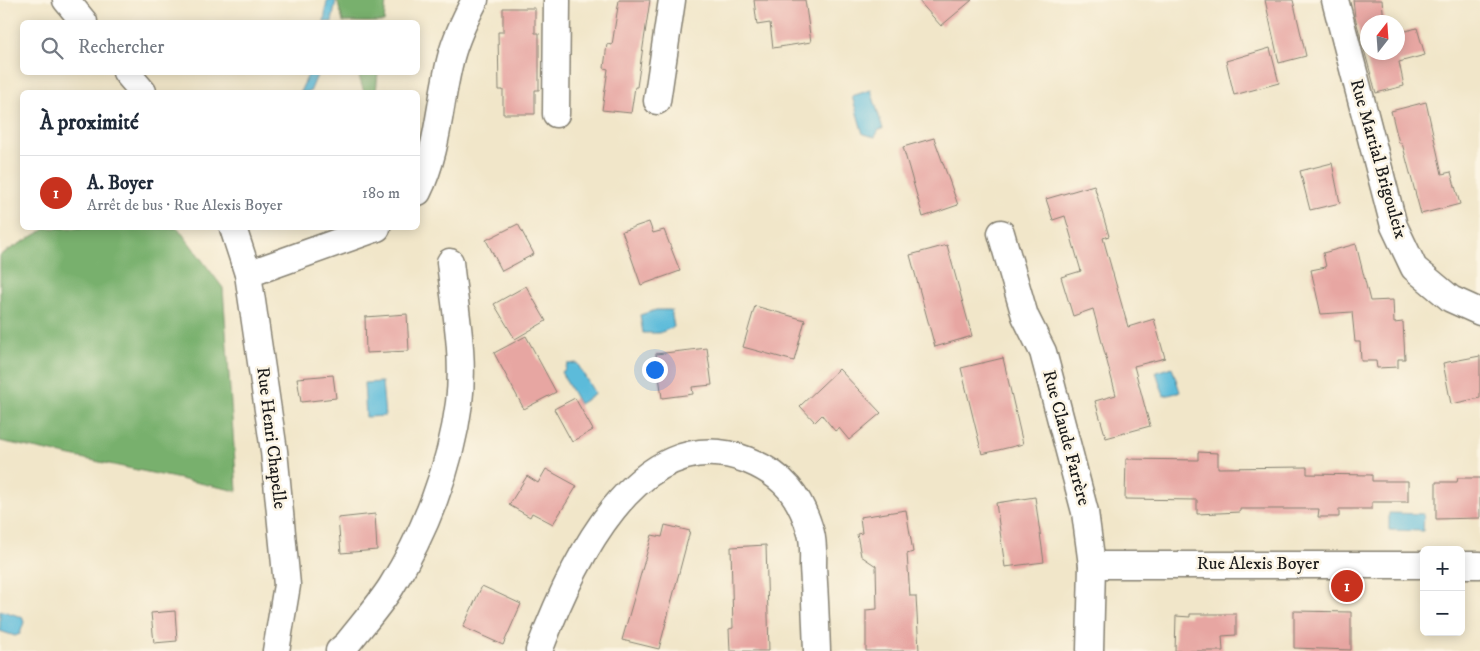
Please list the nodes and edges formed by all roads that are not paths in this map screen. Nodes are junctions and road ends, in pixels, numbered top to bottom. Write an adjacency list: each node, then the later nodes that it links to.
1 (475, 0): 9 (street)
2 (557, 0): 8 (street)
3 (672, 0): 7 (street)
4 (1335, 0): 15 (street, Rue Martial Brigouleix)
5 (129, 75): 6 (street)
6 (141, 90)
7 (656, 101)
8 (556, 114)
9 (420, 188)
10 (234, 230): 14 (street, Rue Henri Chapelle)
11 (371, 230): 14 (street)
12 (1001, 233): 16 (street, Rue Claude Farrère)
13 (450, 262): 21 (street)
14 (248, 274): 20 (street, Rue Henri Chapelle)
15 (1480, 312)
16 (1092, 565): 17 (street, Rue Alexis Boyer); 24 (street, Rue Claude Farrère)
17 (1420, 565)
18 (1465, 565): 19 (street)
19 (1480, 565)
20 (276, 651)
21 (339, 651)
22 (539, 651): 23 (street)
23 (817, 651)
24 (1090, 651)

